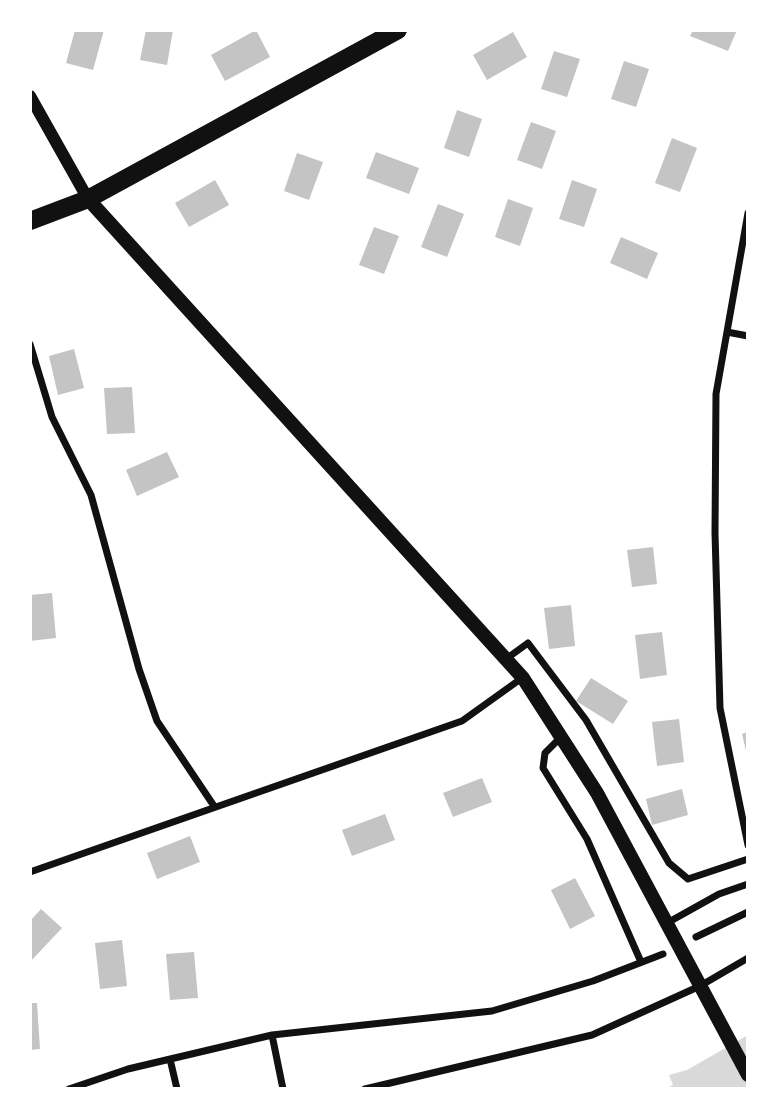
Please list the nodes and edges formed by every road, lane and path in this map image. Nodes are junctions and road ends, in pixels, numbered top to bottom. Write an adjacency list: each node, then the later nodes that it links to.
1 (398, 30): 3 (main road)
2 (30, 96): 3 (street)
3 (88, 199): 5 (main road); 9 (main road)
4 (748, 213): 6 (street)
5 (30, 221)
6 (727, 332): 7 (street); 13 (street)
7 (748, 336)
8 (30, 344): 12 (street)
9 (506, 659): 10 (main road); 14 (street)
10 (523, 678): 11 (main road); 12 (street)
11 (561, 737): 18 (main road); 22 (street)
12 (214, 806): 15 (street)
13 (748, 845)
14 (748, 859)
15 (30, 872)
16 (748, 884): 18 (street)
17 (748, 912): 19 (street)
18 (667, 923): 23 (main road)
19 (696, 936)
20 (663, 954): 22 (street)
21 (748, 958): 23 (street)
22 (641, 962): 24 (street)
23 (700, 986): 26 (main road); 30 (street)
24 (272, 1035): 25 (street); 29 (street)
25 (170, 1059): 27 (street); 28 (street)
26 (748, 1075)
27 (69, 1089)
28 (177, 1089)
29 (283, 1089)
30 (365, 1089)

